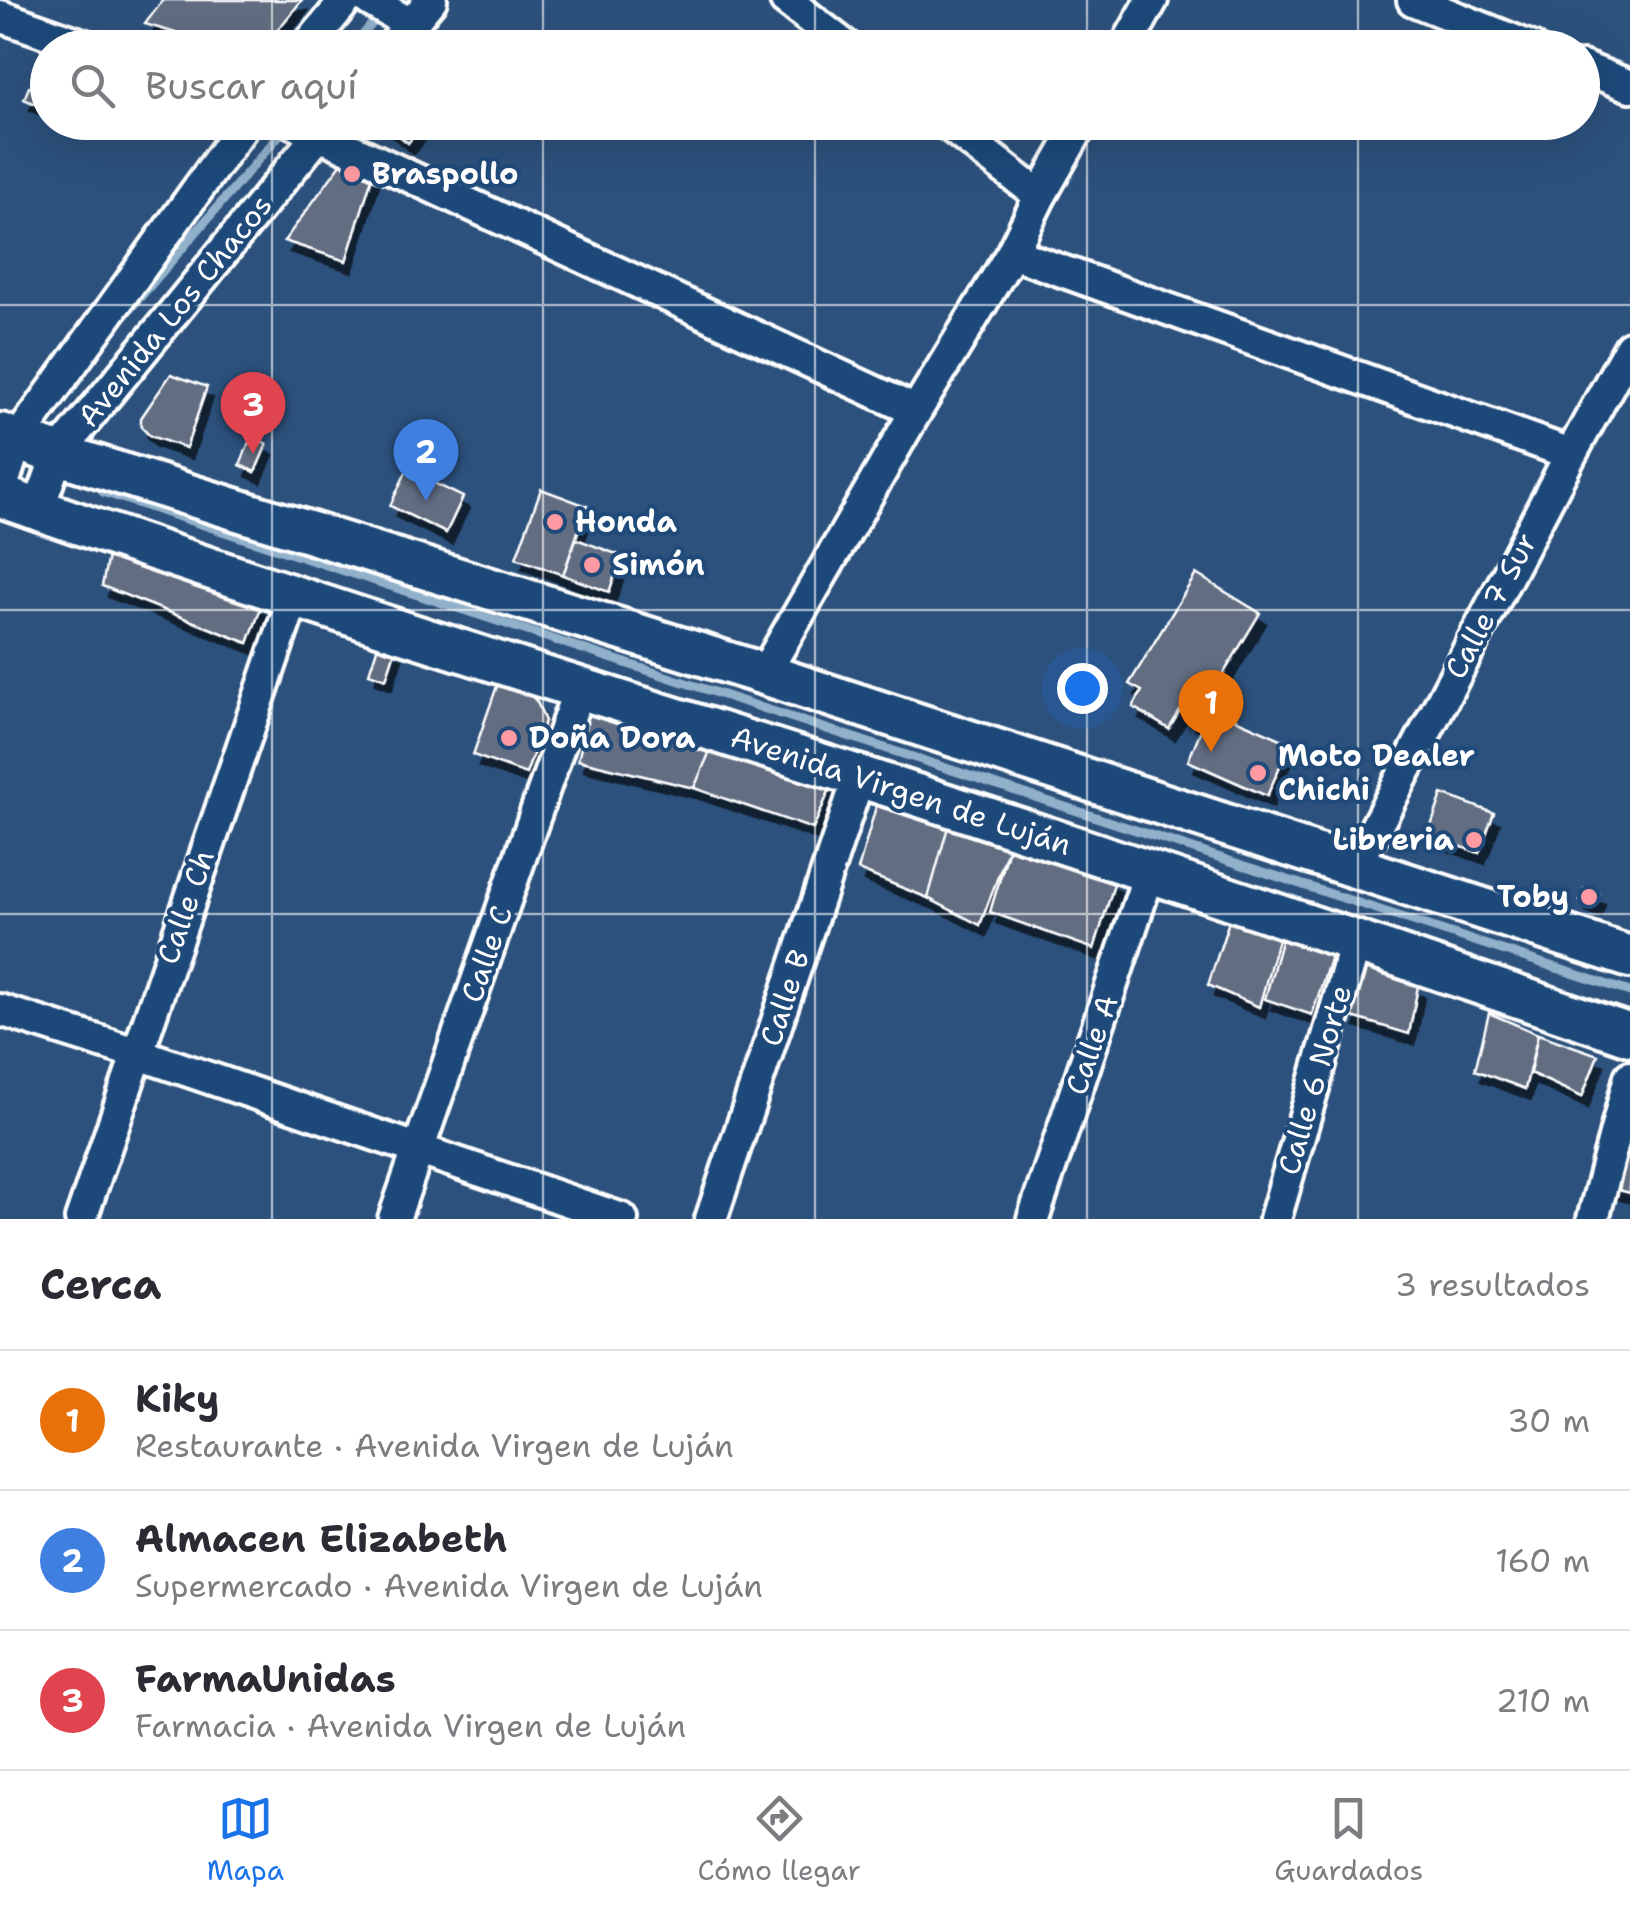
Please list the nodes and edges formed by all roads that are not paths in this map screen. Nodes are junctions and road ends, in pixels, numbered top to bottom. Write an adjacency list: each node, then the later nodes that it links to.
1 (346, 0): 9 (street)
2 (431, 0): 7 (street)
3 (786, 0): 10 (street)
4 (1152, 0): 11 (street)
5 (1413, 0): 12 (street)
6 (0, 16): 8 (street)
7 (392, 22)
8 (40, 30)
9 (321, 30)
10 (825, 30)
11 (1135, 30)
12 (1487, 30)
13 (1600, 75): 14 (street)
14 (1630, 86)
15 (232, 140): 24 (street, Avenida Los Chacos)
16 (302, 140): 25 (street, Avenida Los Chacos)
17 (337, 140): 23 (street)
18 (968, 140): 20 (street)
19 (1072, 140): 20 (street)
20 (1040, 196): 21 (street)
21 (1012, 253): 23 (street); 26 (street)
22 (1630, 347): 26 (street, Calle 7 Sur)
23 (916, 411): 30 (street)
24 (9, 437): 25 (main road); 27 (street, Avenida Los Chacos)
25 (58, 454): 28 (street, Avenida Los Chacos); 30 (main road)
26 (1571, 454): 33 (street, Calle 7 Sur)
27 (0, 494): 28 (main road, Avenida Virgen de Luján)
28 (38, 509): 29 (main road, Avenida Virgen de Luján)
29 (294, 596): 31 (main road, Avenida Virgen de Luján); 39 (street, Calle Ch)
30 (764, 674): 33 (main road)
31 (579, 689): 32 (main road, Avenida Virgen de Luján); 41 (street, Calle C)
32 (858, 777): 34 (main road, Avenida Virgen de Luján); 45 (street, Calle B)
33 (1355, 867): 36 (main road)
34 (1150, 871): 35 (main road, Avenida Virgen de Luján); 46 (street, Calle A)
35 (1356, 941): 38 (main road, Avenida Virgen de Luján); 47 (street, Calle 6 Norte)
36 (1630, 957)
37 (0, 1010): 39 (street)
38 (1630, 1035)
39 (136, 1053): 41 (street); 42 (street, Calle Ch)
40 (1630, 1078): 48 (street)
41 (418, 1151): 43 (street, Calle C); 44 (street)
42 (81, 1219)
43 (394, 1219)
44 (622, 1219)
45 (711, 1219)
46 (1033, 1219)
47 (1275, 1219)
48 (1593, 1219)

